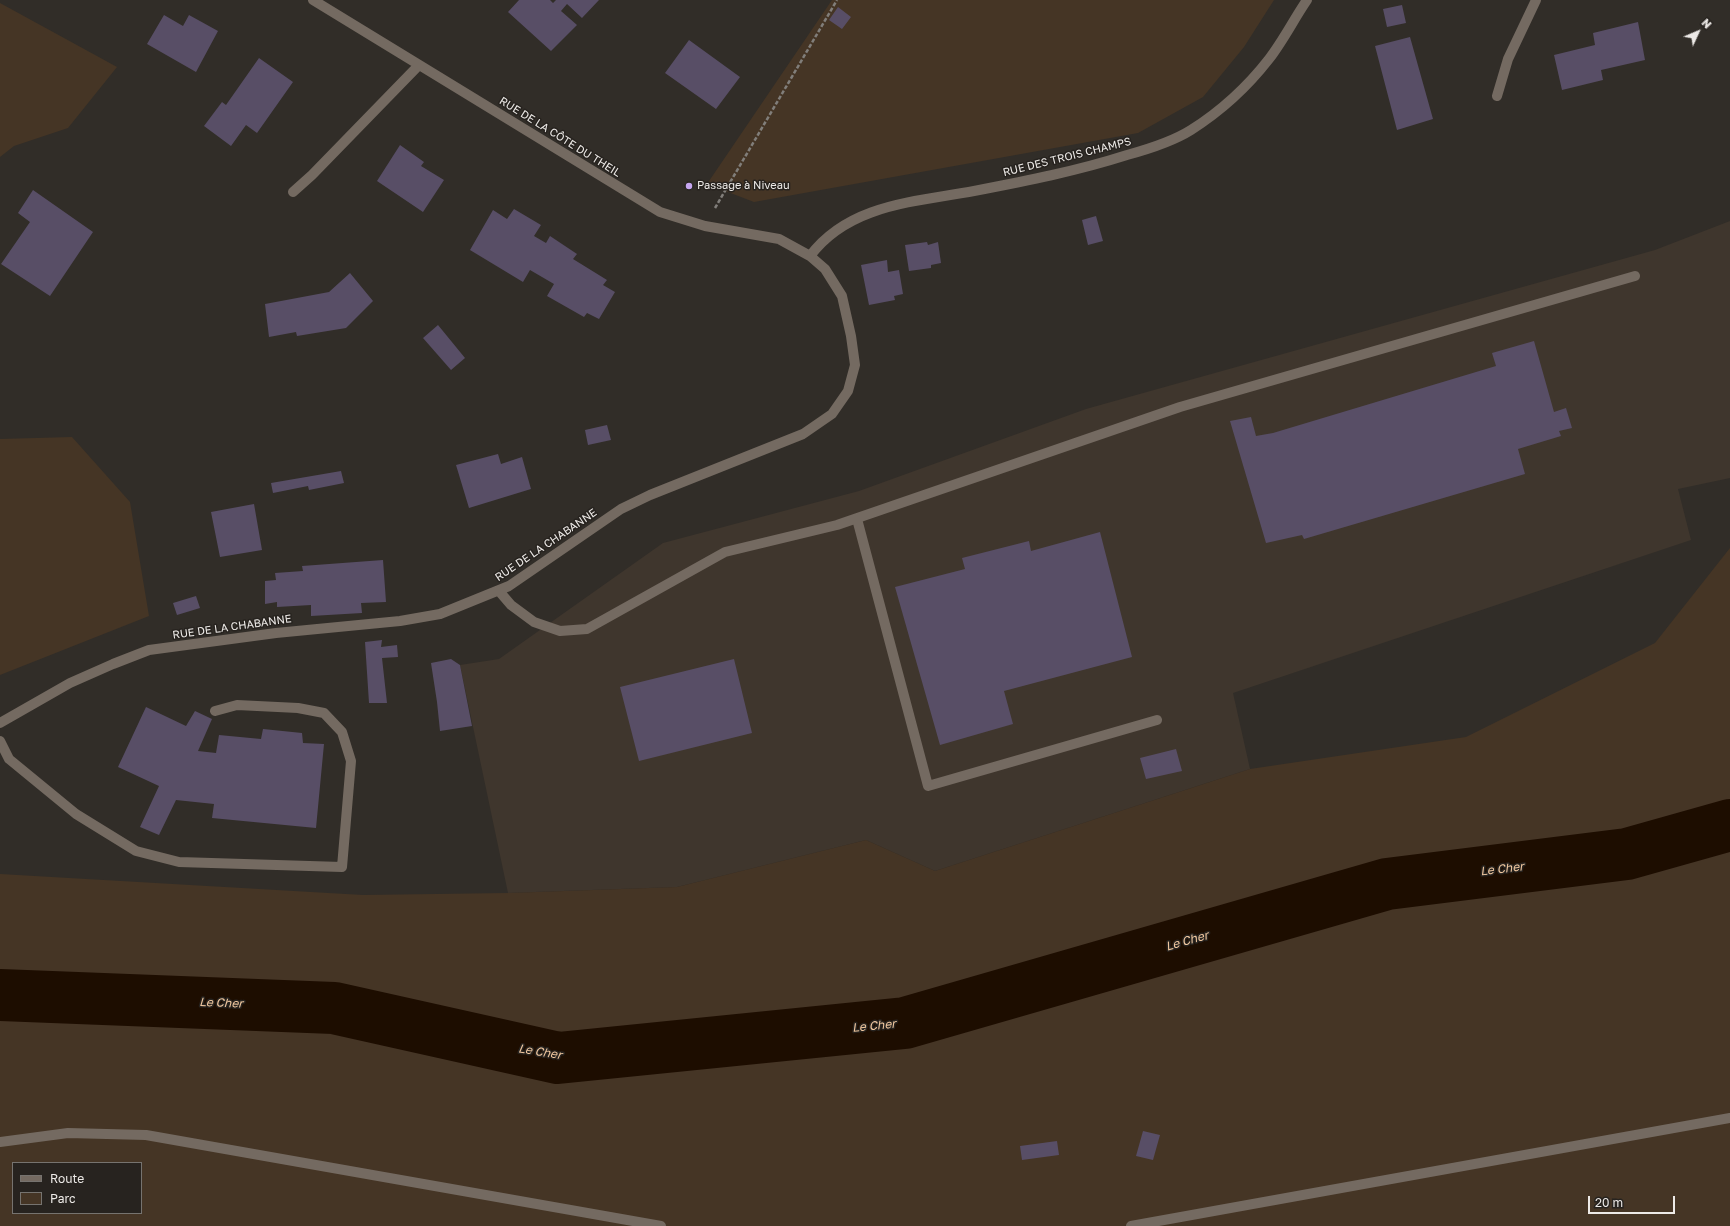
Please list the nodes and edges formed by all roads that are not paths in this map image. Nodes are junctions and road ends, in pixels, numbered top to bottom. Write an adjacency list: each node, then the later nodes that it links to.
1 (313, 0): 4 (street, RUE DE LA CÔTE DU THEIL)
2 (1307, 0): 7 (street, RUE DES TROIS CHAMPS)
3 (1536, 0): 5 (street)
4 (419, 65): 6 (street); 7 (street, RUE DE LA CÔTE DU THEIL)
5 (1497, 96)
6 (293, 192)
7 (810, 256): 10 (street, RUE DE LA CHABANNE)
8 (1635, 276): 9 (street)
9 (857, 519): 10 (street); 12 (street)
10 (499, 591): 13 (street, RUE DE LA CHABANNE)
11 (215, 710): 14 (street)
12 (1157, 720)
13 (0, 722)
14 (0, 741)
15 (1730, 1118): 18 (street)
16 (0, 1142): 17 (street)
17 (661, 1226)
18 (1131, 1226)

